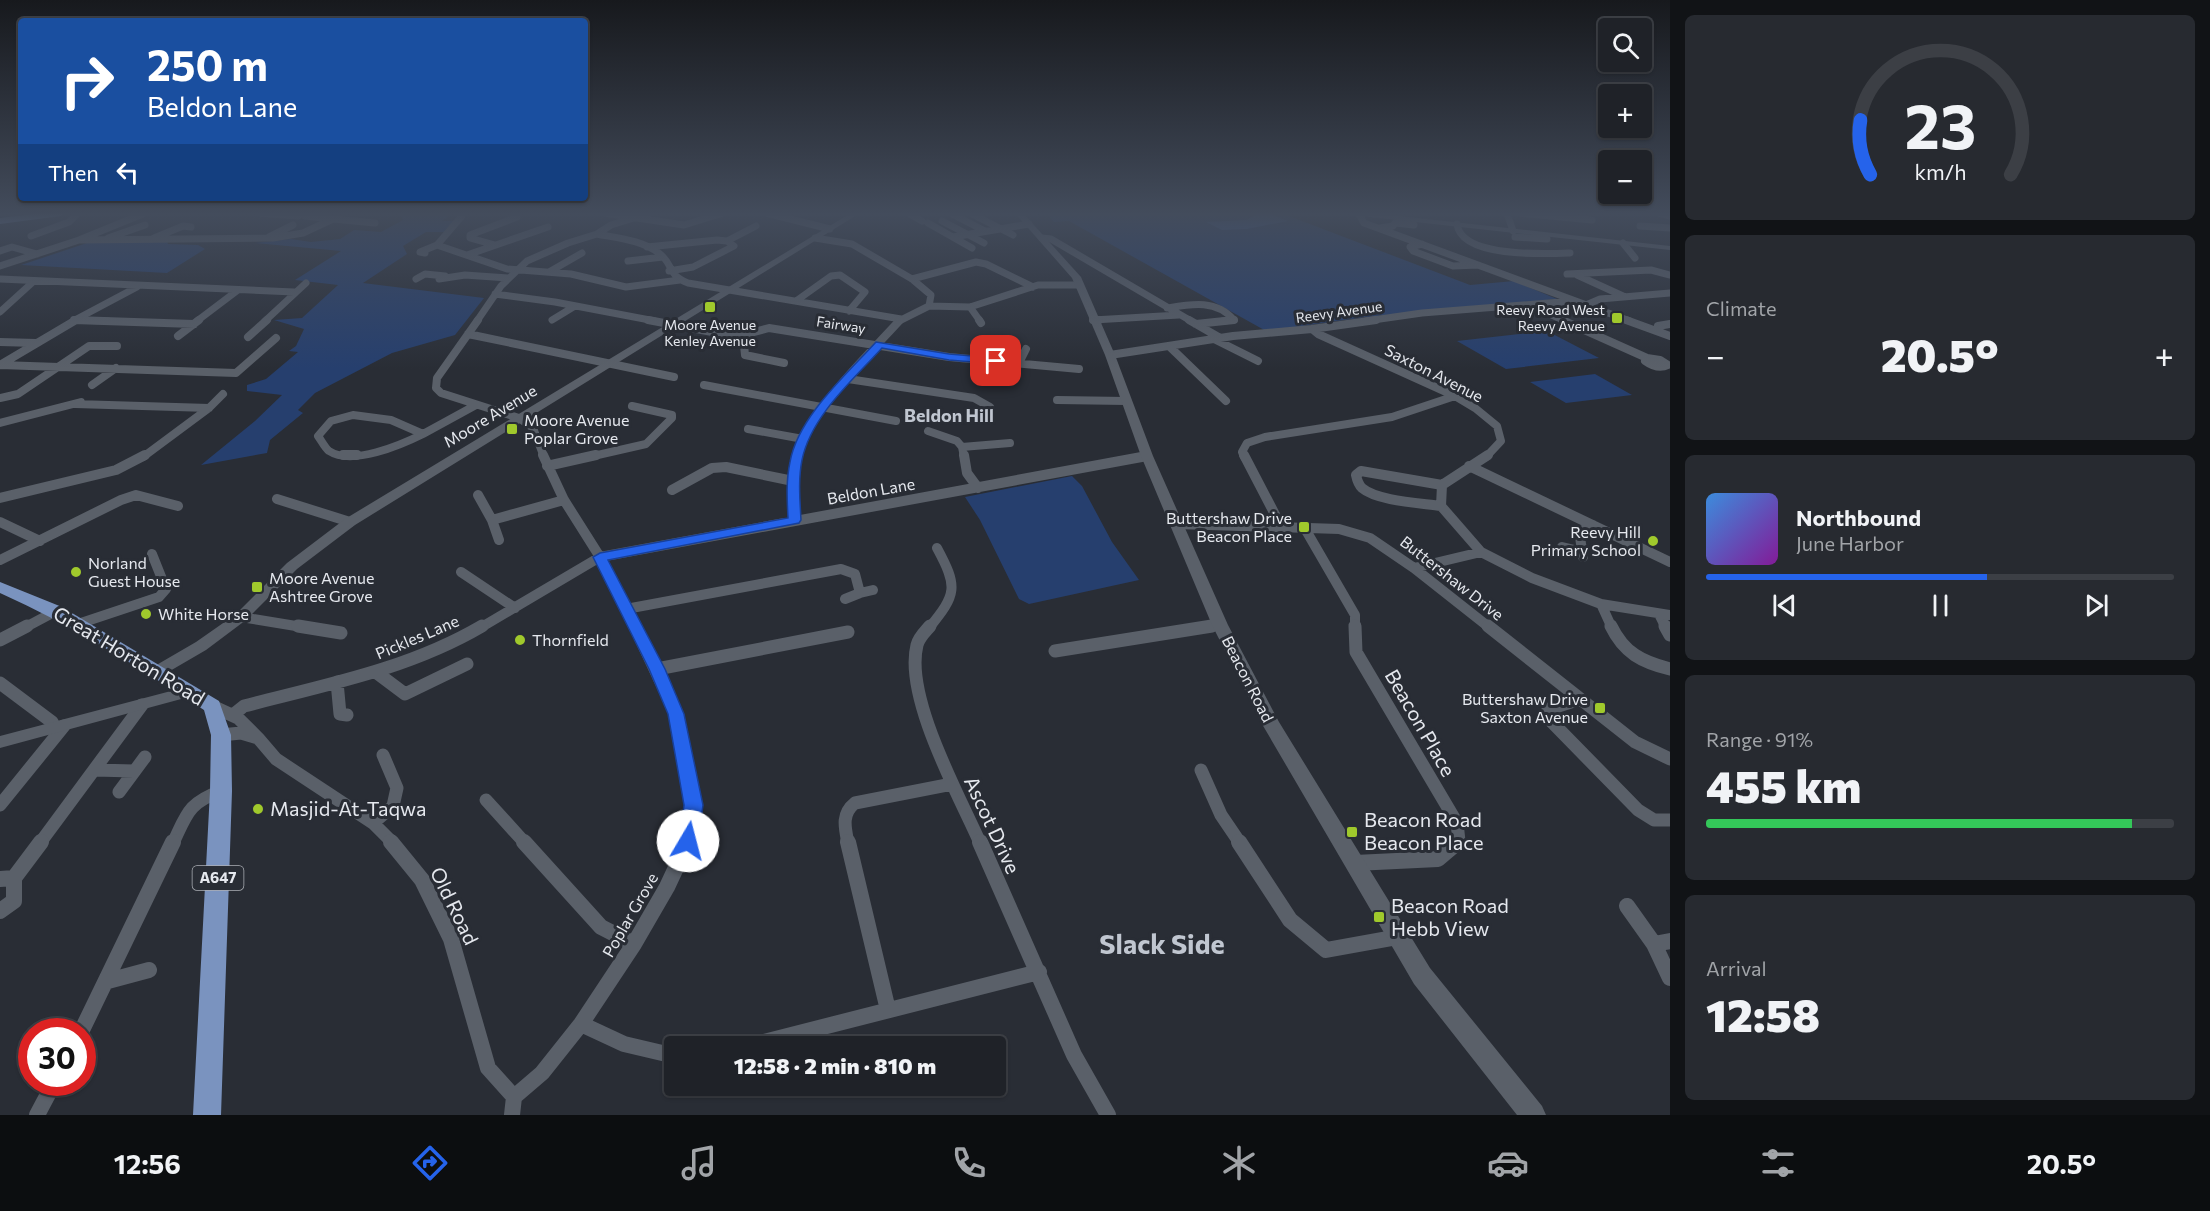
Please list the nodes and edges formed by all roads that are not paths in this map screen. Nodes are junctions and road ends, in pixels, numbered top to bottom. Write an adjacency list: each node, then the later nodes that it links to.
1 (495, 265): 14 (street)
2 (523, 265): 14 (street)
3 (561, 265): 16 (street)
4 (666, 265): 15 (street)
5 (697, 265): 15 (street)
6 (770, 265): 31 (street, Moore Avenue)
7 (888, 265): 23 (street)
8 (965, 265): 23 (street)
9 (988, 265): 29 (street)
10 (1066, 265): 28 (main road, Beacon Road)
11 (1096, 265): 43 (street)
12 (1448, 265): 13 (street)
13 (1478, 265): 37 (street)
14 (517, 269): 16 (street); 19 (street)
15 (669, 271): 24 (street)
16 (549, 272): 24 (street)
17 (1670, 275): 35 (street)
18 (448, 276): 19 (street); 21 (street); 22 (street)
19 (508, 278): 34 (street)
20 (0, 279): 25 (street)
21 (416, 279)
22 (439, 279)
23 (912, 279): 40 (street)
24 (680, 280): 31 (street)
25 (34, 281): 27 (street); 45 (street)
26 (306, 283): 32 (street)
27 (140, 285): 30 (street); 48 (street)
28 (1079, 285): 29 (street); 50 (main road, Beacon Road)
29 (1033, 287): 42 (street)
30 (238, 290): 32 (street); 52 (street)
31 (727, 291): 36 (street); 53 (street, Moore Avenue)
32 (294, 292): 62 (street)
33 (1670, 293): 35 (street)
34 (495, 294): 39 (street); 58 (street)
35 (1625, 296): 38 (street)
36 (796, 301): 44 (street); 44 (street)
37 (1573, 301): 38 (street); 41 (street, Reevy Avenue)
38 (1586, 305): 61 (street)
39 (575, 306): 49 (street); 53 (street)
40 (928, 306): 42 (street); 47 (street)
41 (1530, 306): 57 (street, Reevy Avenue); 72 (street)
42 (970, 307): 51 (street)
43 (1167, 308): 46 (street); 54 (street)
44 (849, 310): 47 (street)
45 (0, 312)
46 (1179, 315): 50 (street); 54 (street)
47 (901, 319): 67 (street)
48 (74, 320): 52 (street); 66 (street)
49 (552, 320)
50 (1093, 320): 71 (main road, Beacon Road)
51 (981, 323)
52 (194, 324): 60 (street)
53 (673, 324): 59 (street); 77 (street, Moore Avenue)
54 (1196, 324): 63 (street)
55 (1670, 324): 56 (street)
56 (1658, 326)
57 (1312, 329): 63 (street, Reevy Avenue); 86 (street, Saxton Avenue)
58 (468, 334): 77 (street); 93 (street)
59 (743, 335): 67 (street, Fairway); 74 (street)
60 (178, 336)
61 (1670, 336)
62 (248, 337)
63 (1219, 339): 69 (street, Reevy Avenue); 73 (street)
64 (0, 342): 66 (street)
65 (259, 342): 79 (street)
66 (37, 343): 76 (street)
67 (880, 345): 75 (street, Fairway); 82 (street)
68 (117, 346): 78 (street)
69 (1170, 347): 71 (street, Reevy Avenue); 91 (street)
70 (1026, 349): 75 (street)
71 (1110, 355): 90 (main road, Beacon Road)
72 (1647, 358)
73 (1258, 361)
74 (784, 363)
75 (1019, 363): 80 (street, Fairway)
76 (0, 365): 78 (street)
77 (607, 365): 81 (street); 98 (street, Moore Avenue)
78 (58, 366): 79 (street); 88 (street)
79 (116, 368): 83 (street)
80 (1079, 369)
81 (674, 377)
82 (848, 379): 95 (street); 96 (street)
83 (92, 385)
84 (704, 385): 95 (street)
85 (223, 394): 97 (street)
86 (1455, 396): 109 (street, Saxton Avenue); 128 (street)
87 (93, 397): 92 (street)
88 (0, 398)
89 (1057, 400): 90 (street)
90 (1126, 401): 107 (main road, Beacon Road)
91 (1226, 401)
92 (75, 404): 97 (street); 100 (street)
93 (476, 405): 98 (street); 103 (street)
94 (632, 406): 108 (street)
95 (824, 407): 99 (street); 104 (street)
96 (990, 407)
97 (209, 408): 117 (street)
98 (519, 418): 108 (street, Poplar Grove); 125 (street, Moore Avenue)
99 (896, 422)
100 (0, 423)
101 (748, 429): 104 (street)
102 (928, 431): 106 (street)
103 (424, 434): 103 (street)
104 (803, 439): 110 (street)
105 (1005, 445): 106 (street)
106 (962, 447): 113 (street)
107 (1147, 456): 113 (street, Beldon Lane); 126 (main road, Beacon Road)
108 (547, 466): 119 (street, Poplar Grove)
109 (1469, 466): 112 (street, Saxton Avenue); 127 (street)
110 (793, 481): 111 (street); 123 (street)
111 (682, 484): 114 (street); 115 (street)
112 (1442, 485): 121 (street); 121 (street)
113 (978, 488): 123 (street, Beldon Lane)
114 (693, 489)
115 (672, 490)
116 (478, 495): 122 (street)
117 (0, 498)
118 (277, 499): 125 (street)
119 (564, 500): 122 (street); 136 (street, Poplar Grove)
120 (178, 506): 131 (street)
121 (1442, 506): 134 (street)
122 (492, 520): 130 (street)
123 (794, 520): 136 (street, Beldon Lane)
124 (0, 522): 131 (street)
125 (350, 522): 150 (street, Moore Avenue)
126 (1177, 524): 128 (street, Buttershaw Drive); 152 (main road, Beacon Road)
127 (1593, 525): 132 (street); 138 (street)
128 (1281, 526): 129 (street, Buttershaw Drive)
129 (1304, 527): 139 (street, Buttershaw Drive); 188 (street, Beacon Place)
130 (499, 540)
131 (40, 541): 137 (street)
132 (1562, 547)
133 (937, 548): 181 (street, Ascot Drive)
134 (1481, 552): 139 (street); 145 (street)
135 (152, 554): 151 (street)
136 (600, 557): 146 (street, Pickles Lane); 147 (street, Poplar Grove)
137 (0, 560)
138 (1670, 562)
139 (1414, 568): 166 (street, Buttershaw Drive)
140 (461, 572): 146 (street)
141 (0, 586): 148 (main road, Great Horton Road)
142 (873, 590): 143 (street)
143 (860, 593): 144 (street); 147 (street)
144 (845, 599)
145 (1601, 604): 149 (street); 160 (street)
146 (515, 608): 162 (street, Pickles Lane)
147 (626, 609): 159 (street, Poplar Grove)
148 (56, 611): 151 (main road, Great Horton Road); 156 (street)
149 (1665, 614): 155 (street)
150 (241, 617): 154 (street); 161 (street, Moore Avenue)
151 (78, 624): 161 (main road, Great Horton Road)
152 (1220, 625): 157 (street); 188 (main road, Beacon Road)
153 (848, 632): 159 (street)
154 (341, 633)
155 (1670, 635)
156 (0, 640)
157 (1055, 651)
158 (467, 664): 162 (street)
159 (657, 669): 194 (street, Poplar Grove)
160 (1670, 669)
161 (158, 671): 165 (main road, Great Horton Road)
162 (376, 673): 163 (street, Pickles Lane)
163 (337, 682): 169 (street, Pickles Lane); 170 (street)
164 (0, 683): 171 (street)
165 (190, 691): 167 (street); 168 (main road, Great Horton Road)
166 (1580, 699): 177 (street, Buttershaw Drive); 186 (street)
167 (142, 705): 171 (street); 178 (street)
168 (212, 706): 169 (street, Old Road); 172 (main road, Great Horton Road / A647)
169 (234, 714): 173 (street, Old Road)
170 (347, 715)
171 (60, 727): 174 (street); 185 (street)
172 (221, 735): 173 (street); 182 (main road, Great Horton Road / A647)
173 (258, 738): 187 (street, Old Road)
174 (0, 742)
175 (383, 755): 187 (street)
176 (145, 757): 180 (street)
177 (1670, 759)
178 (95, 770): 180 (street); 189 (street)
179 (1201, 770): 192 (street)
180 (134, 771): 183 (street)
181 (952, 784): 197 (street, Ascot Drive); 200 (street)
182 (221, 791): 199 (street); 208 (main road, Great Horton Road / A647)
183 (119, 792)
184 (486, 800): 194 (street)
185 (0, 805)
186 (1670, 820)
187 (373, 823): 206 (street, Old Road)
188 (1355, 863): 192 (main road, Beacon Road)
189 (7, 879): 191 (street)
190 (1627, 906): 195 (street)
191 (0, 911)
192 (1398, 937): 211 (main road, Beacon Road)
193 (1670, 941): 195 (street)
194 (634, 944): 202 (street, Poplar Grove)
195 (1654, 944): 198 (street)
196 (149, 970): 199 (street)
197 (1040, 972): 200 (street); 210 (street, Ascot Drive)
198 (1670, 978)
199 (108, 981): 201 (street)
200 (888, 1010): 203 (street)
201 (88, 1018)
202 (581, 1024): 204 (street); 206 (street, Poplar Grove)
203 (787, 1036)
204 (664, 1053)
205 (47, 1096): 207 (street)
206 (514, 1096): 209 (street)
207 (37, 1115)
208 (207, 1115)
209 (512, 1115)
210 (1108, 1115)
211 (1533, 1115)

